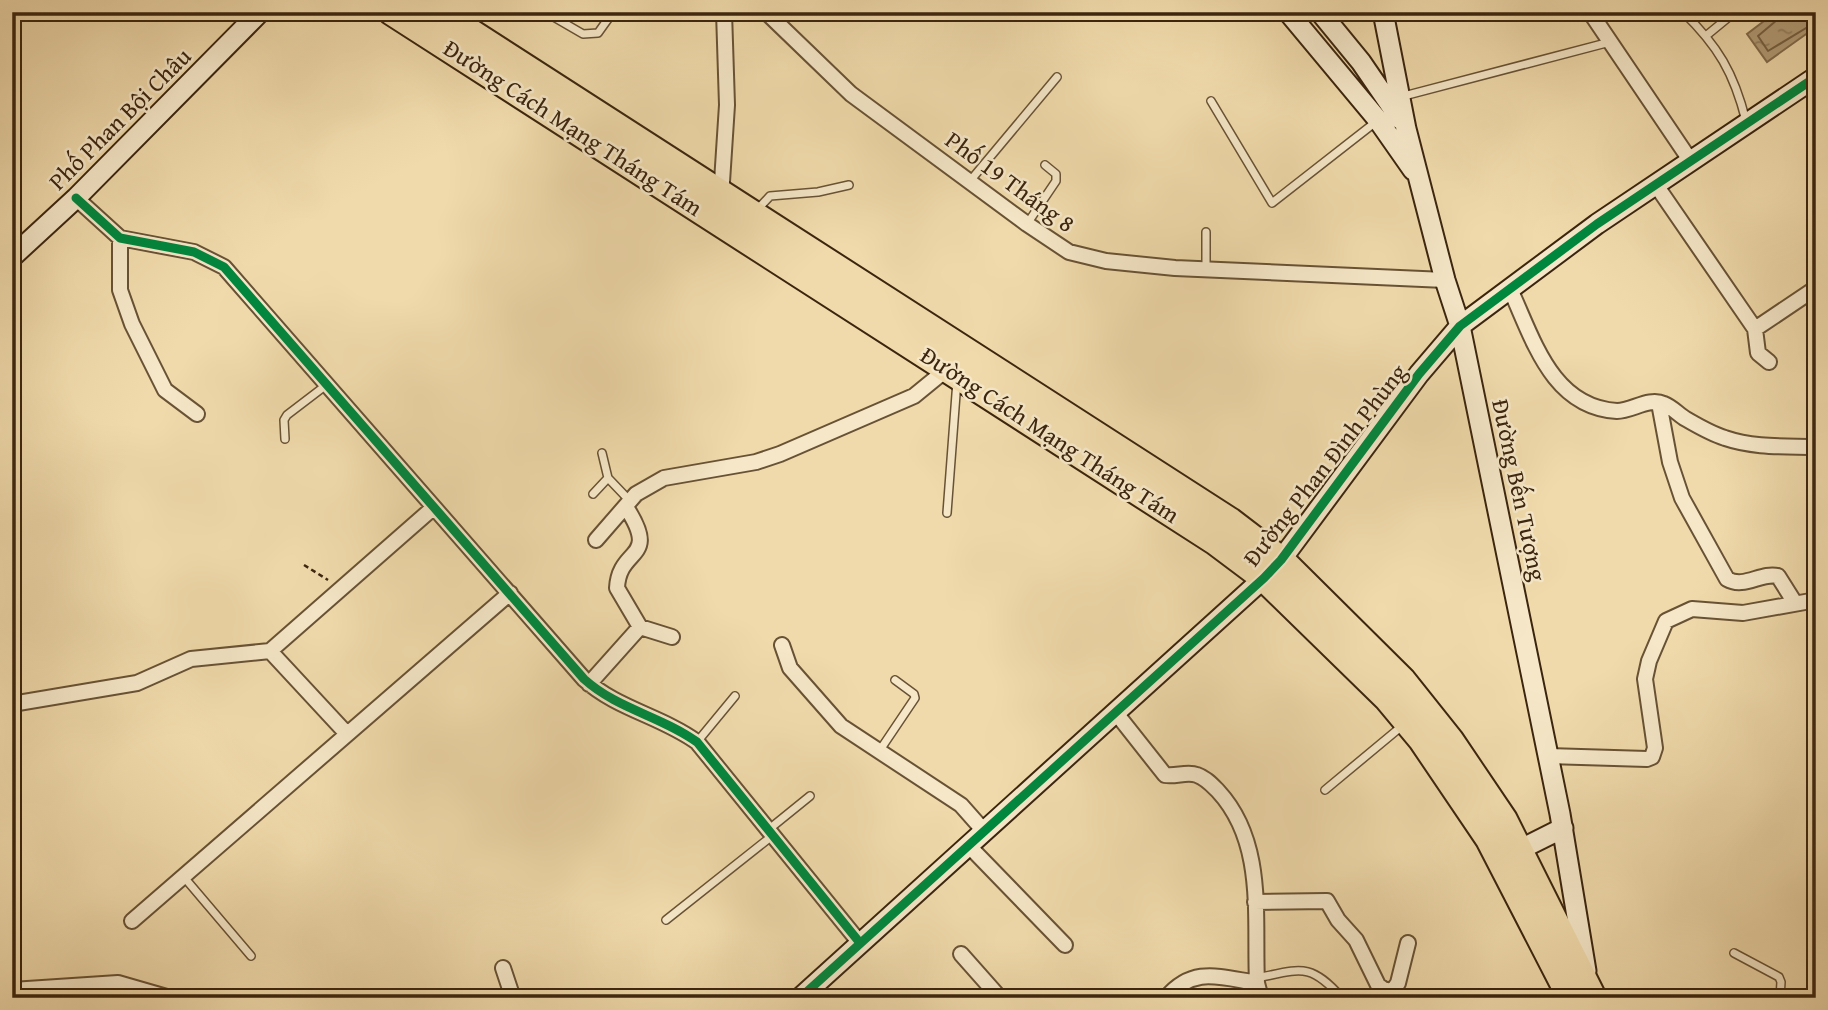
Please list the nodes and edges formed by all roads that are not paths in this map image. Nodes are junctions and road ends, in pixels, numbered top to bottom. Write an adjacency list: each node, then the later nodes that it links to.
1 (260, 12): 29 (street, Phố Phan Bội Châu)
2 (392, 12): 13 (highway, Đường Cách Mạng Tháng Tám)
3 (545, 12): 4 (lane)
4 (613, 12)
5 (724, 12): 30 (street)
6 (766, 12): 26 (street, Phố 19 Tháng 8)
7 (1320, 12): 22 (street)
8 (1383, 12): 18 (street, Đường Bến Tượng)
9 (1590, 12): 15 (street)
10 (1682, 12): 14 (lane)
11 (1735, 12): 14 (lane)
12 (1289, 13): 20 (street)
13 (450, 23): 30 (highway, Đường Cách Mạng Tháng Tám)
14 (1707, 35): 21 (lane)
15 (1610, 42): 18 (lane); 23 (street)
16 (1057, 77): 26 (lane)
17 (1816, 77): 21 (street, Đường Phan Đình Phùng)
18 (1399, 97): 22 (street, Đường Bến Tượng)
19 (1211, 102): 20 (lane)
20 (1378, 120): 25 (street)
21 (1746, 121): 23 (street, Đường Phan Đình Phùng)
22 (1406, 129): 25 (street, Đường Bến Tượng)
23 (1690, 160): 28 (street, Đường Phan Đình Phùng)
24 (1045, 165): 31 (lane)
25 (1421, 180): 37 (street, Đường Bến Tượng)
26 (969, 181): 31 (street, Phố 19 Tháng 8)
27 (849, 185): 32 (lane)
28 (1656, 185): 39 (street, Đường Phan Đình Phùng); 41 (street)
29 (76, 198): 34 (street); 35 (street, Phố Phan Bội Châu)
30 (716, 206): 32 (highway, Đường Cách Mạng Tháng Tám)
31 (1027, 225): 36 (street, Phố 19 Tháng 8)
32 (747, 226): 43 (highway, Đường Cách Mạng Tháng Tám); 56 (highway, Đường Cách Mạng Tháng Tám)
33 (1206, 232): 36 (lane)
34 (120, 238): 44 (street); 46 (street)
35 (12, 257)
36 (1206, 268): 37 (street, Phố 19 Tháng 8)
37 (1445, 280): 40 (street, Đường Bến Tượng)
38 (1816, 288): 41 (street)
39 (1510, 289): 40 (street, Đường Phan Đình Phùng); 45 (street)
40 (1460, 326): 56 (street, Đường Phan Đình Phùng); 75 (street, Đường Bến Tượng)
41 (1755, 330): 42 (street)
42 (1769, 362)
43 (952, 373): 52 (street); 54 (lane); 56 (highway, Đường Cách Mạng Tháng Tám)
44 (325, 386): 47 (lane); 53 (street)
45 (1659, 402): 48 (street); 59 (street)
46 (197, 414)
47 (285, 439)
48 (1816, 447)
49 (602, 453): 50 (lane)
50 (608, 478): 51 (lane); 52 (lane)
51 (593, 494)
52 (628, 504): 55 (street); 60 (street)
53 (433, 508): 57 (street); 63 (street)
54 (947, 513)
55 (596, 540)
56 (1273, 569): 69 (street, Đường Phan Đình Phùng); 70 (highway, Đường Cách Mạng Tháng Tám); 82 (highway, Đường Cách Mạng Tháng Tám)
57 (510, 593): 65 (street); 71 (street)
58 (1816, 600): 59 (street)
59 (1795, 603): 75 (street)
60 (640, 626): 61 (street); 65 (street)
61 (672, 637)
62 (782, 645): 74 (street)
63 (270, 651): 67 (street); 71 (street)
64 (895, 680): 74 (lane)
65 (589, 684): 73 (street)
66 (735, 696): 73 (lane)
67 (12, 704)
68 (1816, 710): 72 (lane)
69 (1116, 713): 79 (street, Đường Phan Đình Phùng); 84 (street)
70 (1407, 722): 76 (lane); 82 (highway, Đường Cách Mạng Tháng Tám)
71 (347, 734): 83 (street)
72 (1816, 738)
73 (697, 742): 80 (street)
74 (880, 750): 79 (street)
75 (1548, 756): 78 (street, Đường Bến Tượng)
76 (1325, 790)
77 (810, 796): 80 (lane)
78 (1563, 828): 82 (street); 97 (street, Đường Bến Tượng)
79 (984, 831): 81 (street, Đường Phan Đình Phùng)
80 (770, 833): 85 (lane); 87 (street)
81 (968, 845): 87 (street, Đường Phan Đình Phùng); 89 (street)
82 (1510, 855): 97 (highway, Đường Cách Mạng Tháng Tám)
83 (183, 876): 86 (street); 92 (lane)
84 (1255, 902): 88 (street); 94 (street)
85 (666, 920)
86 (132, 921)
87 (860, 943): 100 (street, Đường Phan Đình Phùng)
88 (1408, 943)
89 (1065, 945)
90 (1734, 953): 105 (lane)
91 (961, 954): 101 (street)
92 (251, 956)
93 (503, 968): 99 (street)
94 (1257, 980): 102 (street); 103 (street); 104 (lane)
95 (12, 990): 96 (street)
96 (113, 991): 98 (street)
97 (1584, 993)
98 (170, 998)
99 (513, 998)
100 (800, 998)
101 (1000, 998)
102 (1166, 998)
103 (1261, 998)
104 (1342, 998)
105 (1780, 998)

